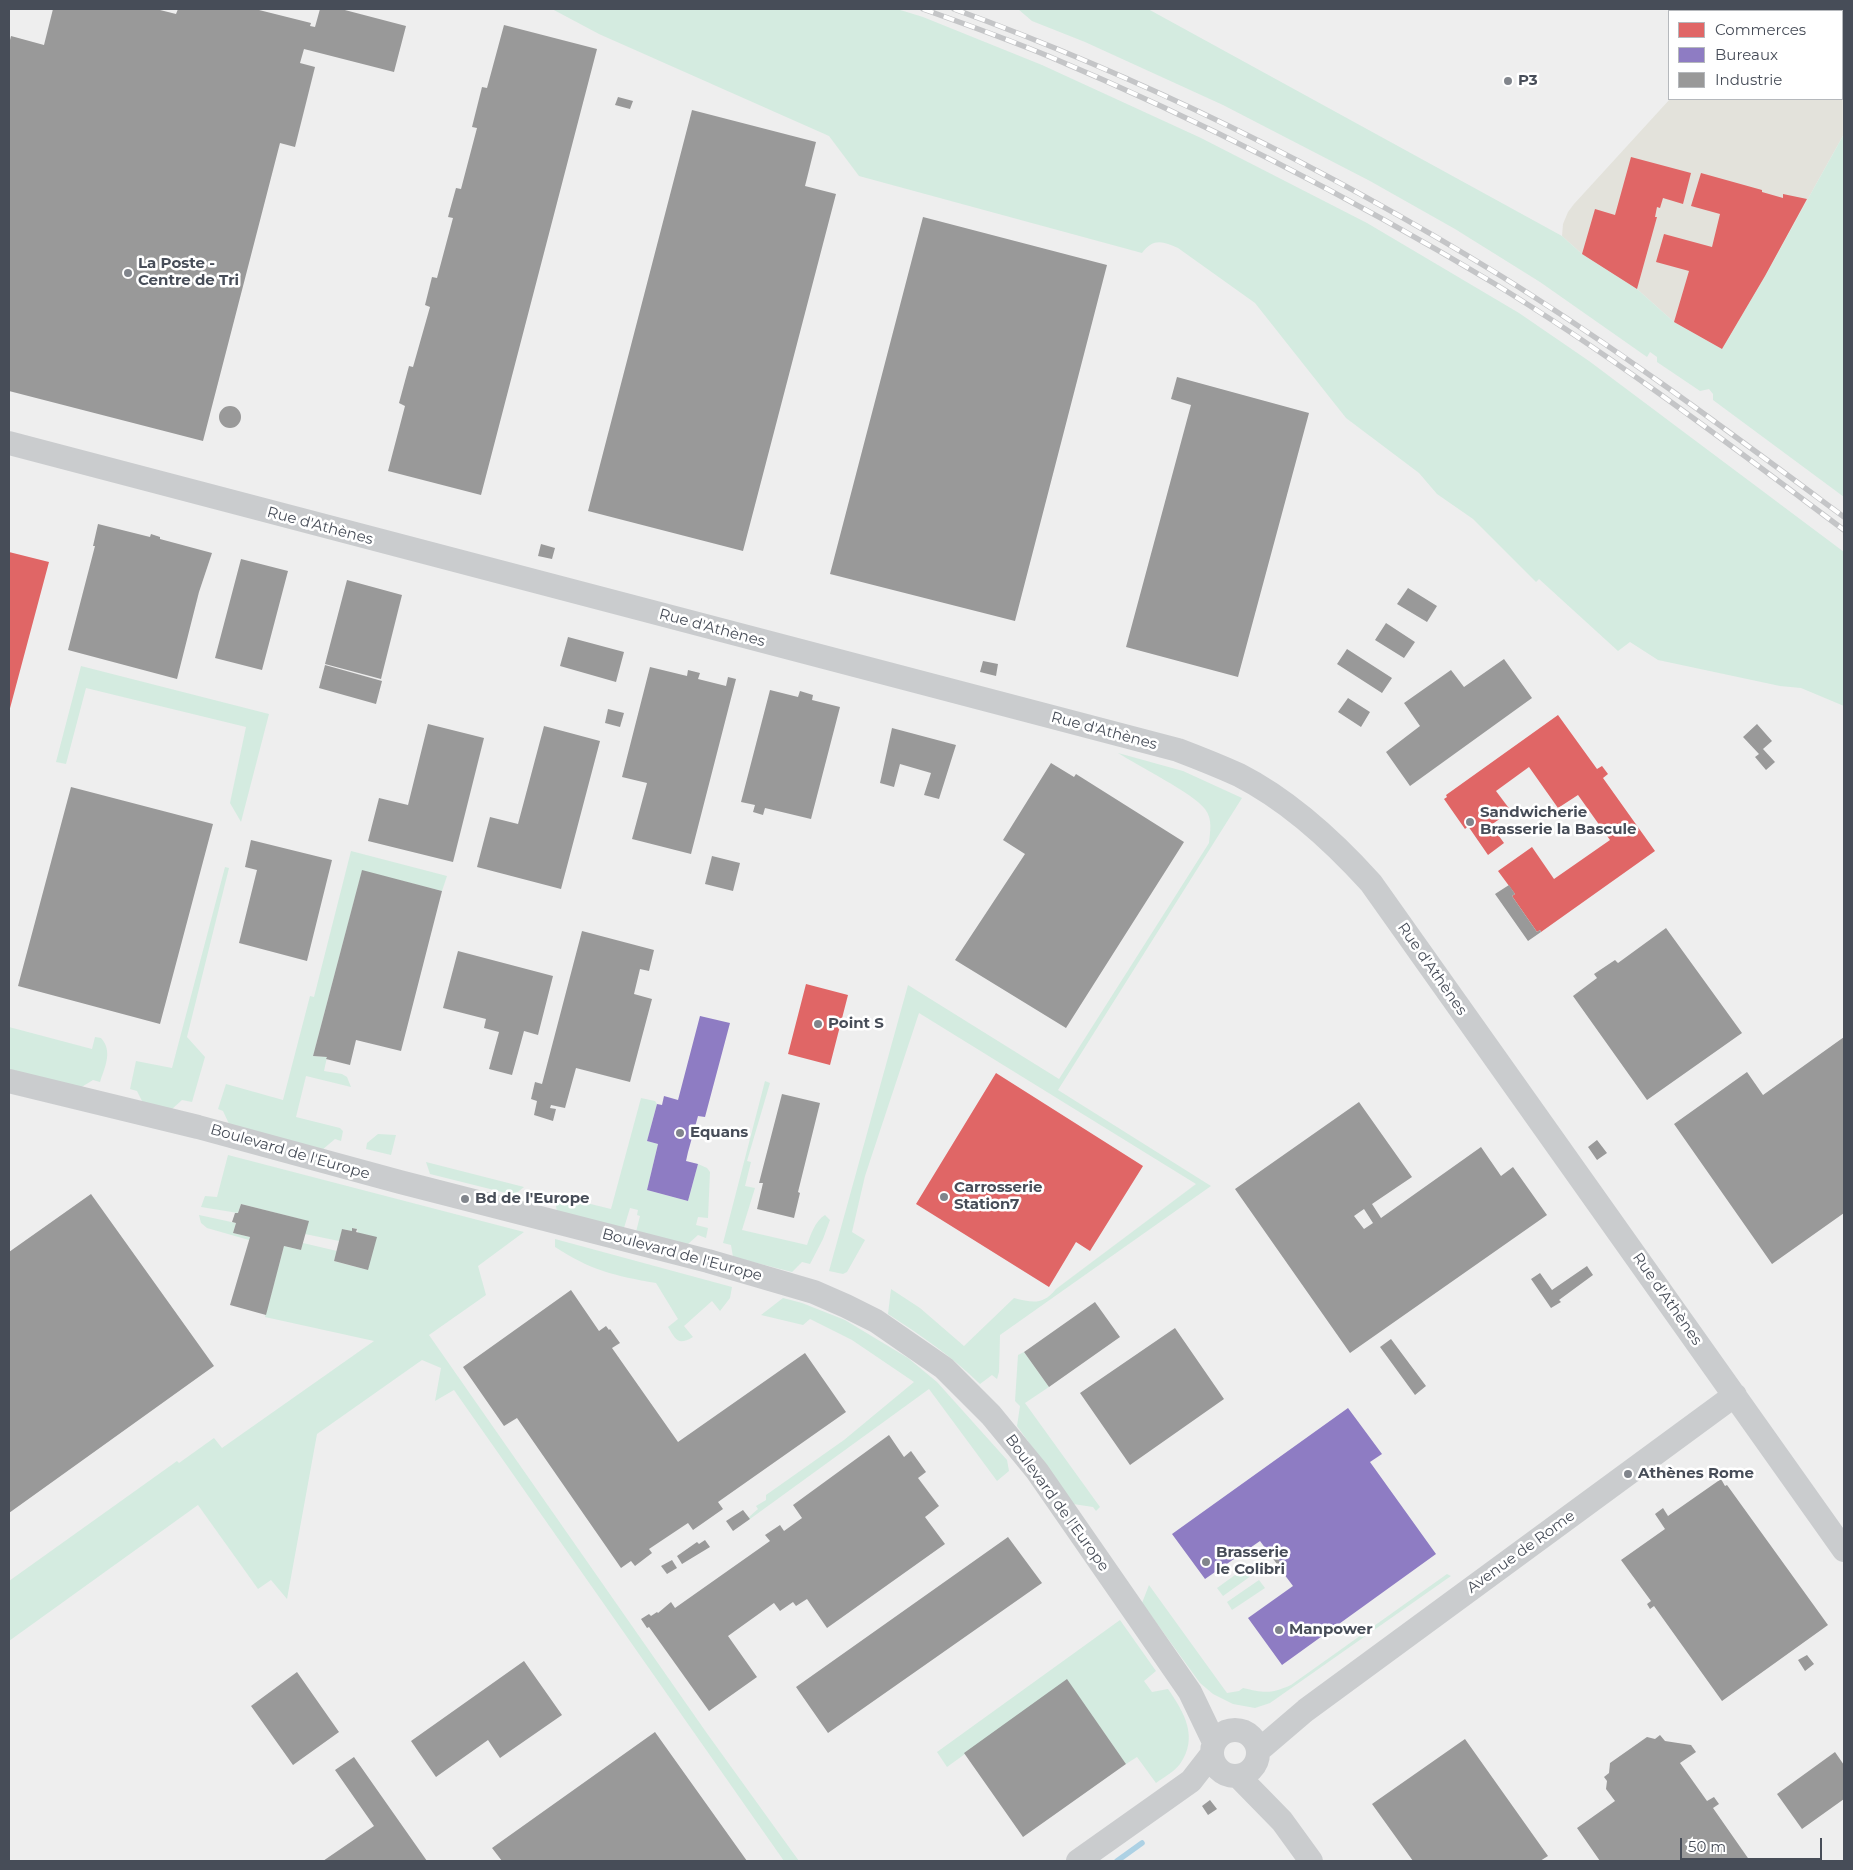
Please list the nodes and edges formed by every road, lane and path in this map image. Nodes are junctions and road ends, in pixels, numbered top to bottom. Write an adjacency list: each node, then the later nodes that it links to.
1 (9, 443): 3 (street, Rue d'Athènes)
2 (9, 1081): 6 (street, Boulevard de l'Europe)
3 (1736, 1395): 4 (street, Rue d'Athènes); 5 (street, Avenue de Rome)
4 (1844, 1550)
5 (1306, 1710): 6 (street, Avenue de Rome); 7 (street, Avenue de Rome)
6 (1226, 1739): 7 (street); 7 (street); 8 (street, Avenue de Rome)
7 (1245, 1766): 8 (street, Avenue de Rome); 10 (street)
8 (1191, 1781): 9 (street, Avenue de Rome)
9 (1078, 1861)
10 (1311, 1861)

